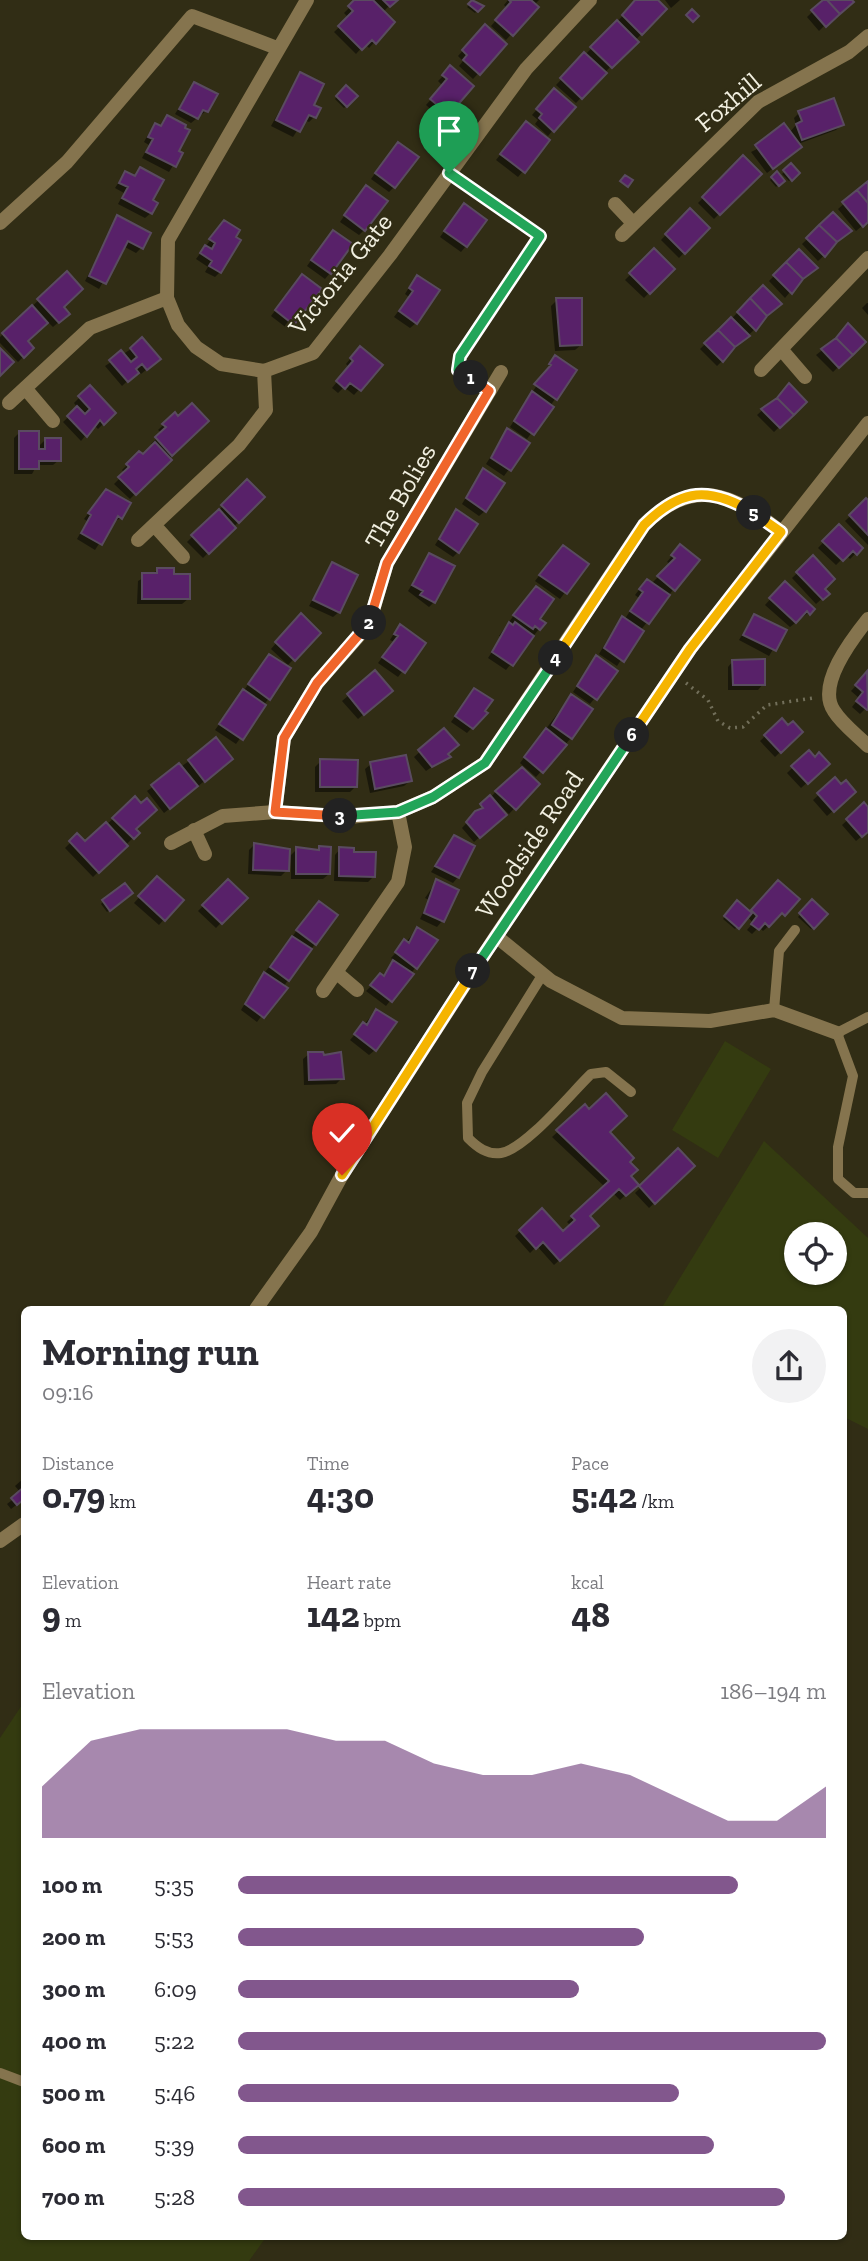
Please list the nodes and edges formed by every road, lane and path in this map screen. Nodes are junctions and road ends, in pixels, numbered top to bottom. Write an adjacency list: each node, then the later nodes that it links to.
1 (307, 0): 4 (street, Victoria Gate)
2 (590, 0): 5 (street, Victoria Gate)
3 (868, 36): 7 (street, Foxhill)
4 (277, 48): 8 (street); 11 (street, Victoria Gate)
5 (449, 173): 13 (path); 15 (street, Victoria Gate)
6 (615, 204): 7 (street)
7 (632, 222): 9 (street, Foxhill)
8 (0, 223)
9 (622, 235)
10 (868, 258): 12 (street)
11 (167, 299): 15 (street, Victoria Gate); 18 (street)
12 (781, 349): 14 (street); 17 (street)
13 (458, 370): 19 (street)
14 (761, 370)
15 (264, 371): 23 (street)
16 (501, 372): 19 (street, The Bolies)
17 (805, 377)
18 (25, 388): 20 (street); 21 (street)
19 (489, 391): 31 (street, The Bolies)
20 (9, 403)
21 (53, 421)
22 (868, 423): 24 (street, Woodside Road)
23 (155, 526): 25 (street); 26 (street)
24 (781, 532): 28 (street, Woodside Road); 32 (street)
25 (138, 540)
26 (183, 557)
27 (868, 620): 29 (street)
28 (673, 675): 29 (path); 37 (street, Woodside Road)
29 (829, 697): 30 (street)
30 (868, 746)
31 (275, 812): 32 (street); 33 (street)
32 (398, 812): 38 (street)
33 (194, 830): 34 (street); 35 (street)
34 (171, 843)
35 (205, 854)
36 (795, 930): 42 (lane)
37 (496, 936): 39 (street); 47 (street, Woodside Road)
38 (337, 973): 40 (street); 41 (street)
39 (543, 974): 42 (street); 45 (lane)
40 (357, 990)
41 (323, 991)
42 (774, 1010): 44 (street)
43 (868, 1017): 44 (lane)
44 (837, 1033): 46 (lane)
45 (631, 1092)
46 (868, 1193)
47 (258, 1306)
48 (21, 1526): 49 (street)
49 (0, 1541)
50 (0, 2073): 51 (lane)
51 (21, 2081)

